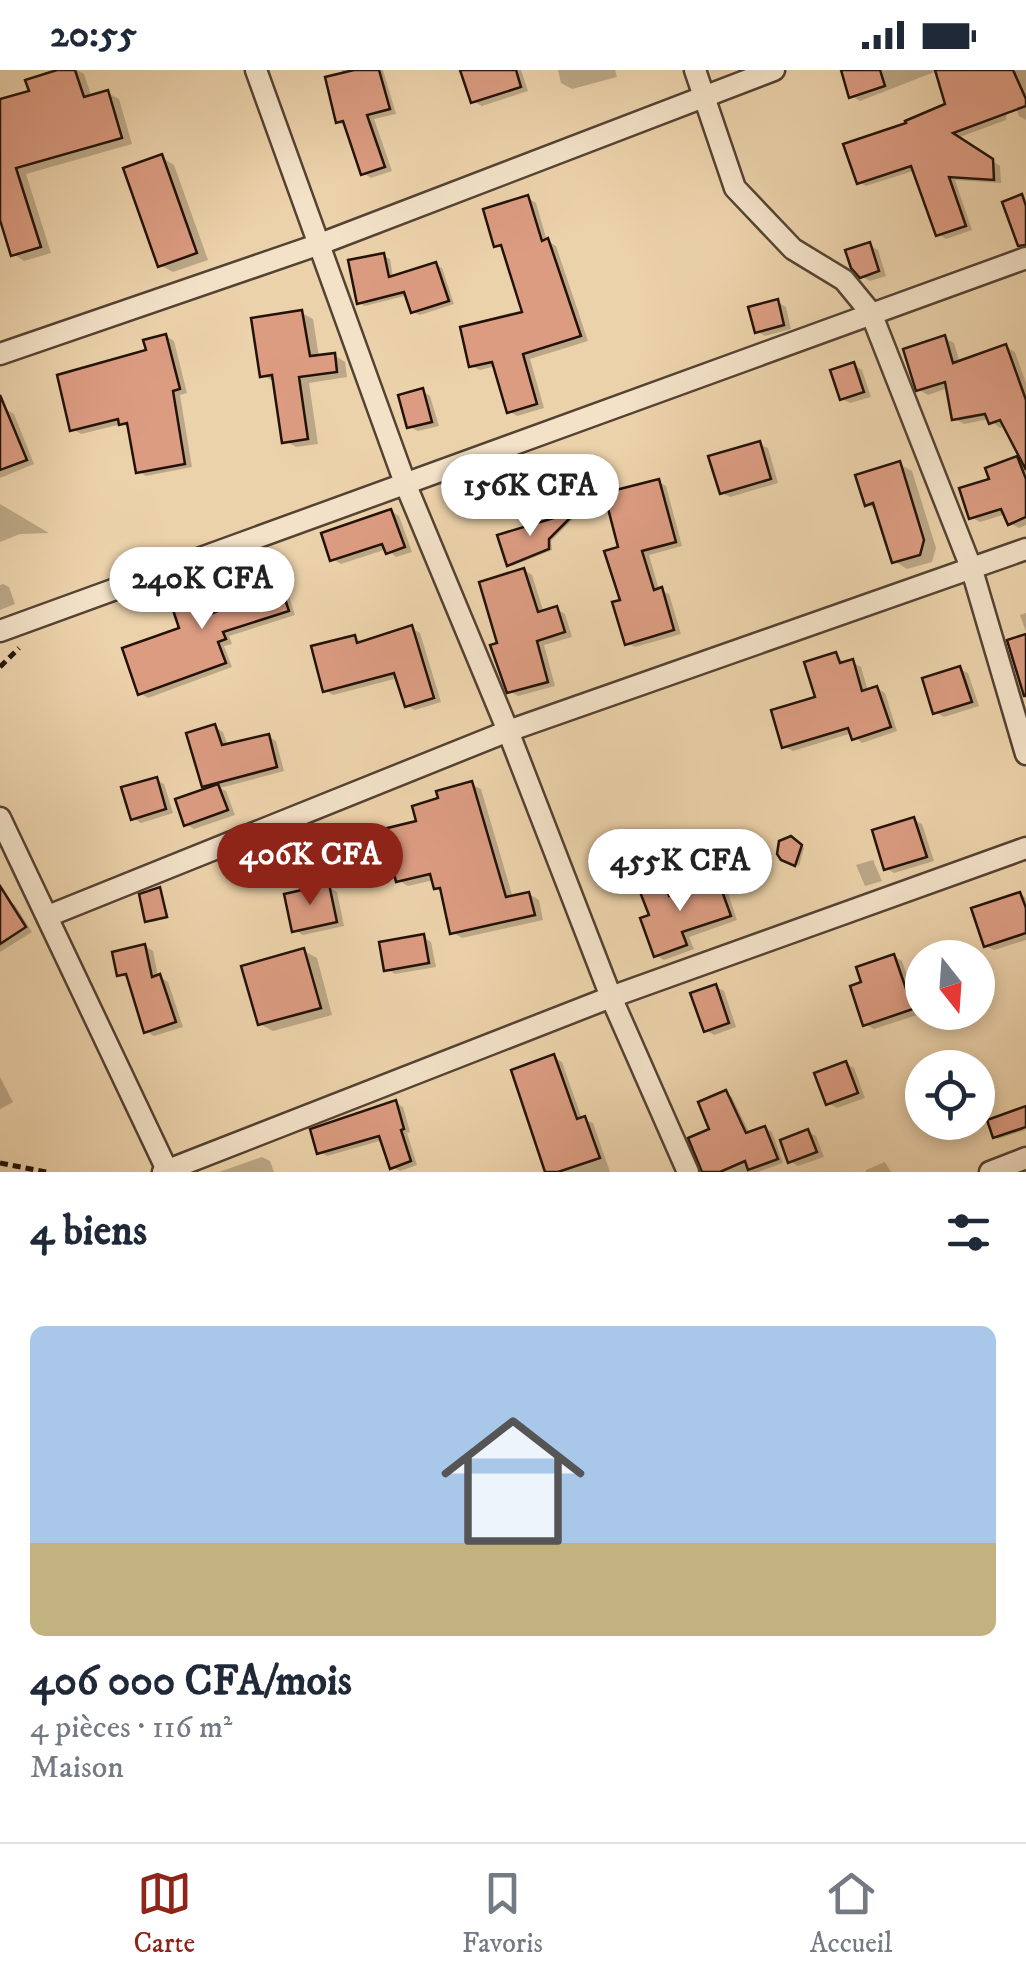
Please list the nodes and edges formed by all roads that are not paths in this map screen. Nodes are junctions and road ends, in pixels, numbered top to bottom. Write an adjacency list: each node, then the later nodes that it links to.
1 (256, 70): 5 (street)
2 (695, 70): 4 (street)
3 (774, 70): 4 (street)
4 (706, 96): 5 (street); 7 (street)
5 (320, 244): 8 (street); 9 (street)
6 (1026, 258): 7 (street)
7 (871, 313): 9 (street); 11 (street)
8 (0, 354)
9 (404, 483): 12 (street); 13 (street)
10 (1026, 549): 11 (street)
11 (972, 570): 13 (street); 14 (street)
12 (0, 630)
13 (508, 731): 17 (street); 18 (street)
14 (1026, 754)
15 (0, 818): 17 (street)
16 (1026, 848): 18 (street)
17 (48, 916): 20 (street)
18 (611, 997): 20 (street); 21 (street)
19 (1026, 1158): 22 (street)
20 (166, 1171)
21 (688, 1172)
22 (990, 1172)

